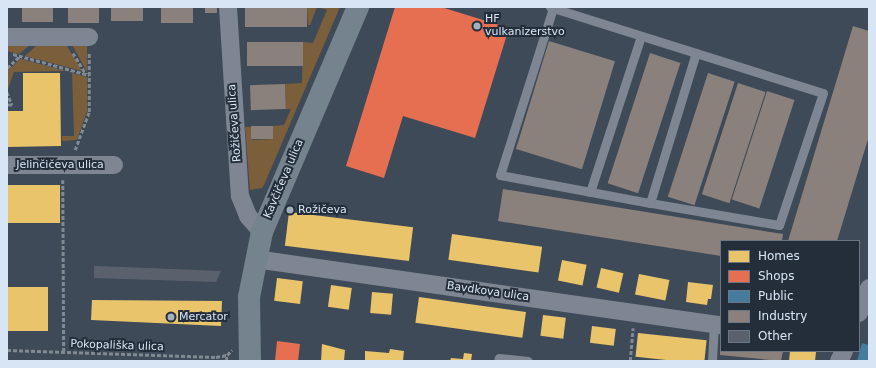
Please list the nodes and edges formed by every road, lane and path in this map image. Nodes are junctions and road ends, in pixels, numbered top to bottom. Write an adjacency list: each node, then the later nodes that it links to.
1 (228, 7): 18 (street, Rožičeva ulica)
2 (358, 7): 18 (street, Kavčičeva ulica)
3 (552, 8): 4 (lane); 16 (lane)
4 (641, 36): 9 (lane); 16 (lane)
5 (7, 37): 6 (street)
6 (64, 37): 7 (street); 10 (path)
7 (89, 37): 10 (path)
8 (7, 52): 10 (path)
9 (696, 53): 17 (lane); 17 (lane)
10 (88, 74): 14 (path)
11 (7, 92): 12 (path)
12 (7, 105)
13 (7, 165): 14 (street, Jelinčičeva ulica)
14 (69, 165): 15 (street, Jelinčičeva ulica); 25 (path)
15 (114, 166)
16 (590, 192): 17 (lane)
17 (650, 203)
18 (262, 232): 19 (street, Kavčičeva ulica)
19 (255, 259): 22 (street, Bavdkova ulica); 30 (street, Kavčičeva ulica)
20 (869, 288): 21 (street)
21 (860, 311)
22 (635, 313): 23 (street, Bavdkova ulica); 33 (path)
23 (717, 325): 34 (lane)
24 (7, 350): 25 (path, Pokopališka ulica)
25 (64, 352): 28 (path, Pokopališka ulica)
26 (230, 352): 28 (path)
27 (844, 352): 35 (street)
28 (226, 355): 29 (path)
29 (226, 361)
30 (250, 361)
31 (498, 361): 32 (lane)
32 (528, 361)
33 (630, 361)
34 (712, 361)
35 (839, 361)

